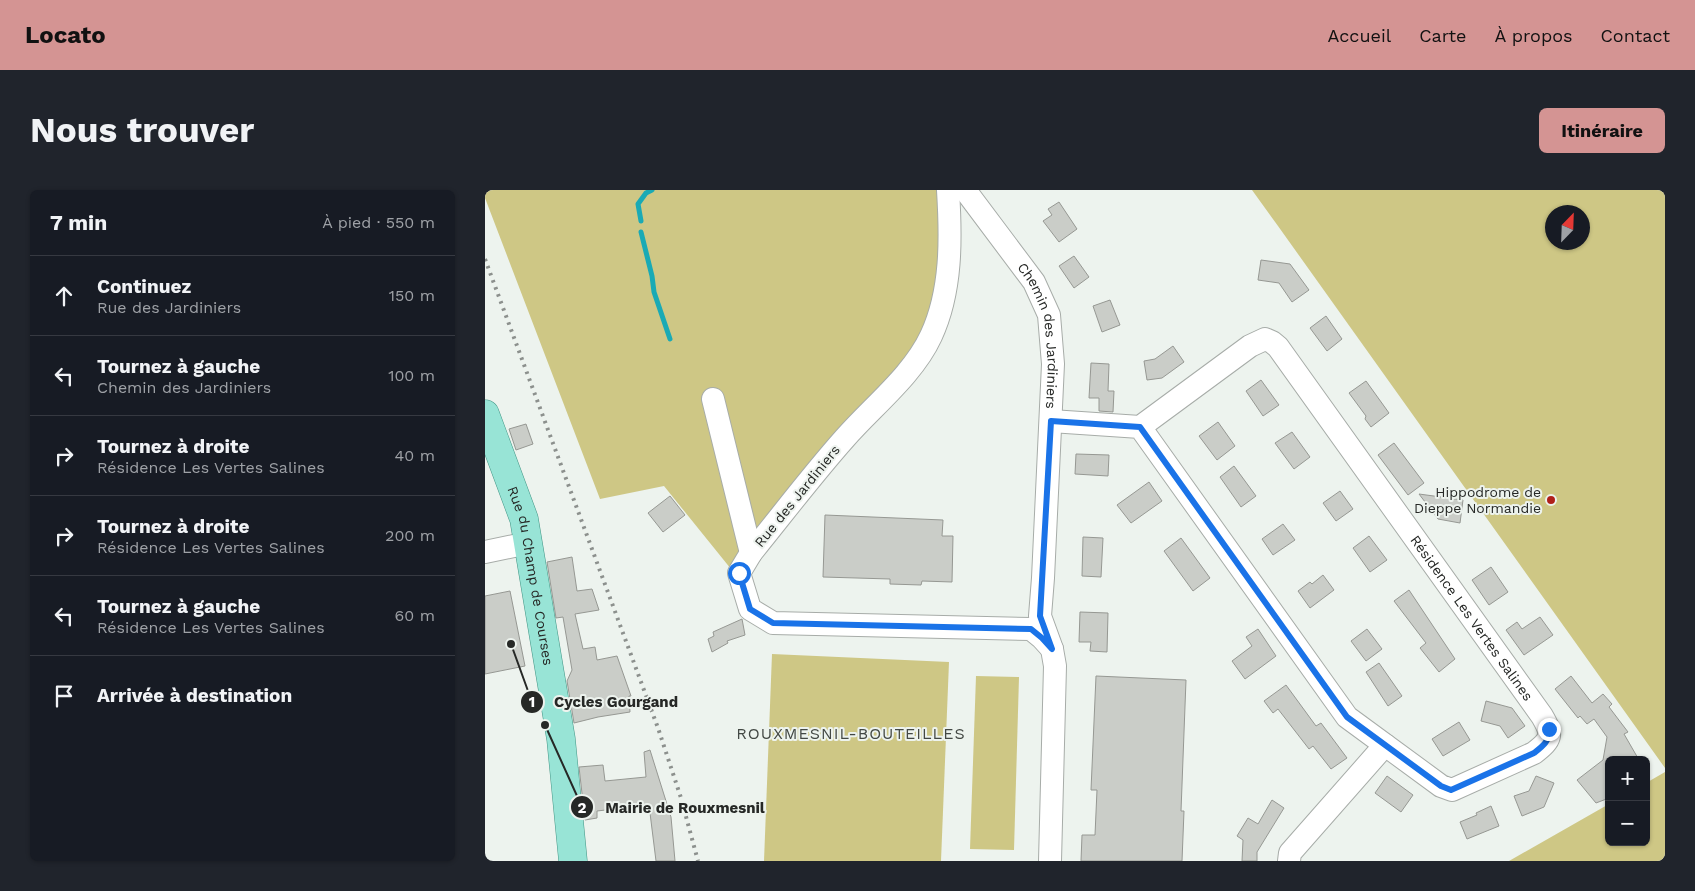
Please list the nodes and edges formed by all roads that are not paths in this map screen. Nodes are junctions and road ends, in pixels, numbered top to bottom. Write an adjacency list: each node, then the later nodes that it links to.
1 (948, 190): 9 (street, Rue des Jardiniers)
2 (965, 190): 5 (street, Chemin des Jardiniers)
3 (713, 399): 9 (street)
4 (485, 414): 7 (main road, Rue du Champ de Courses)
5 (1051, 421): 6 (street); 10 (street, Chemin des Jardiniers)
6 (1140, 427): 11 (street, Résidence Les Vertes Salines); 11 (street, Résidence Les Vertes Salines)
7 (528, 542): 8 (street); 12 (main road, Rue du Champ de Courses)
8 (485, 552)
9 (751, 553): 10 (street, Rue des Jardiniers)
10 (1052, 649): 13 (street, Chemin des Jardiniers)
11 (1385, 744): 14 (street)
12 (573, 861)
13 (1050, 861)
14 (1289, 861)

